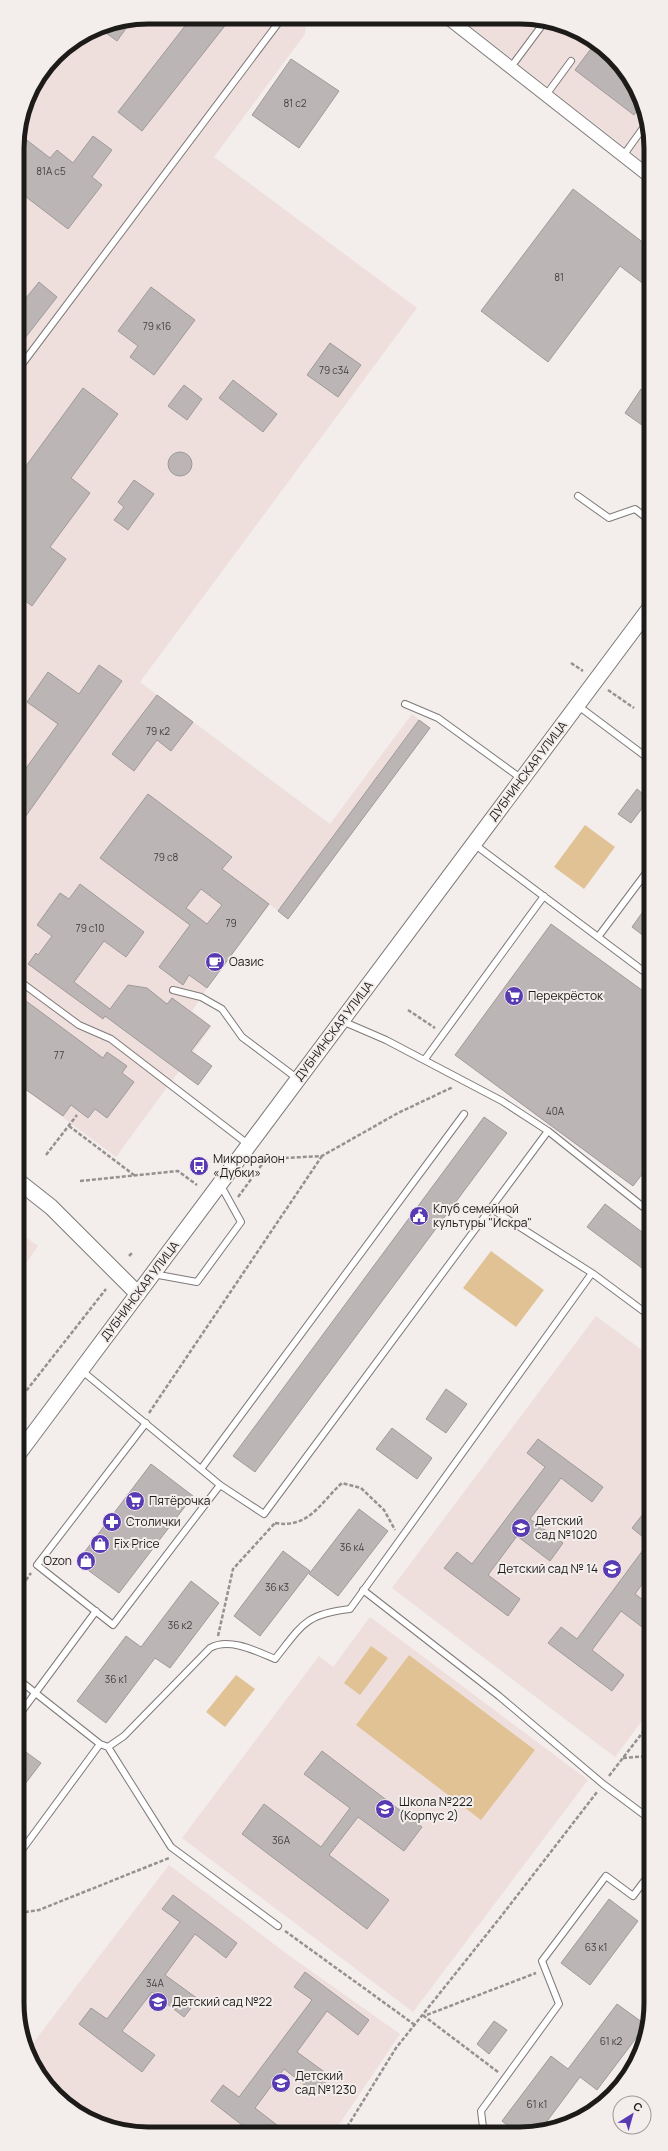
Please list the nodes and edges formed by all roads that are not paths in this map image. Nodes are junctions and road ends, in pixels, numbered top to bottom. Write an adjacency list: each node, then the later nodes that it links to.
1 (277, 24): 10 (lane)
2 (454, 24): 5 (street)
3 (542, 26): 5 (lane)
4 (572, 61): 6 (lane)
5 (511, 68): 6 (street)
6 (546, 95): 8 (street)
7 (643, 129): 8 (lane)
8 (623, 156): 9 (street)
9 (644, 172)
10 (24, 362)
11 (578, 496): 12 (lane)
12 (644, 516)
13 (644, 616): 15 (street, ДУБНИНСКАЯ УЛИЦА)
14 (405, 704): 17 (lane)
15 (577, 705): 16 (lane); 17 (street, ДУБНИНСКАЯ УЛИЦА)
16 (644, 755)
17 (522, 779): 18 (street, ДУБНИНСКАЯ УЛИЦА)
18 (474, 844): 20 (lane); 25 (street, ДУБНИНСКАЯ УЛИЦА)
19 (644, 876): 21 (lane)
20 (544, 896): 21 (lane); 26 (lane)
21 (598, 937): 22 (lane)
22 (644, 972)
23 (24, 984): 30 (lane)
24 (173, 990): 27 (lane)
25 (342, 1021): 26 (lane); 27 (street, ДУБНИНСКАЯ УЛИЦА)
26 (425, 1059): 29 (lane)
27 (298, 1079): 30 (street, ДУБНИНСКАЯ УЛИЦА)
28 (464, 1114): 42 (lane)
29 (548, 1131): 33 (lane); 34 (lane)
30 (249, 1145): 31 (street, ДУБНИНСКАЯ УЛИЦА)
31 (220, 1184): 36 (street, ДУБНИНСКАЯ УЛИЦА); 36 (lane)
32 (24, 1186): 37 (street)
33 (644, 1206)
34 (490, 1208): 35 (lane); 43 (lane)
35 (592, 1273): 38 (lane); 44 (lane)
36 (153, 1274): 37 (street, ДУБНИНСКАЯ УЛИЦА)
37 (138, 1294): 39 (street, ДУБНИНСКАЯ УЛИЦА)
38 (644, 1312)
39 (81, 1369): 40 (lane); 41 (street, ДУБНИНСКАЯ УЛИЦА)
40 (145, 1422): 42 (lane); 45 (lane)
41 (24, 1446)
42 (201, 1469): 43 (lane)
43 (220, 1485): 45 (lane)
44 (363, 1590): 50 (lane); 51 (lane)
45 (96, 1612): 47 (lane)
46 (24, 1684): 47 (lane)
47 (35, 1693): 48 (lane); 49 (lane)
48 (24, 1708)
49 (100, 1744): 50 (lane); 52 (lane)
50 (108, 1747): 54 (lane)
51 (644, 1815)
52 (24, 1847)
53 (644, 1881): 55 (lane)
54 (278, 1926)
55 (482, 2127)

